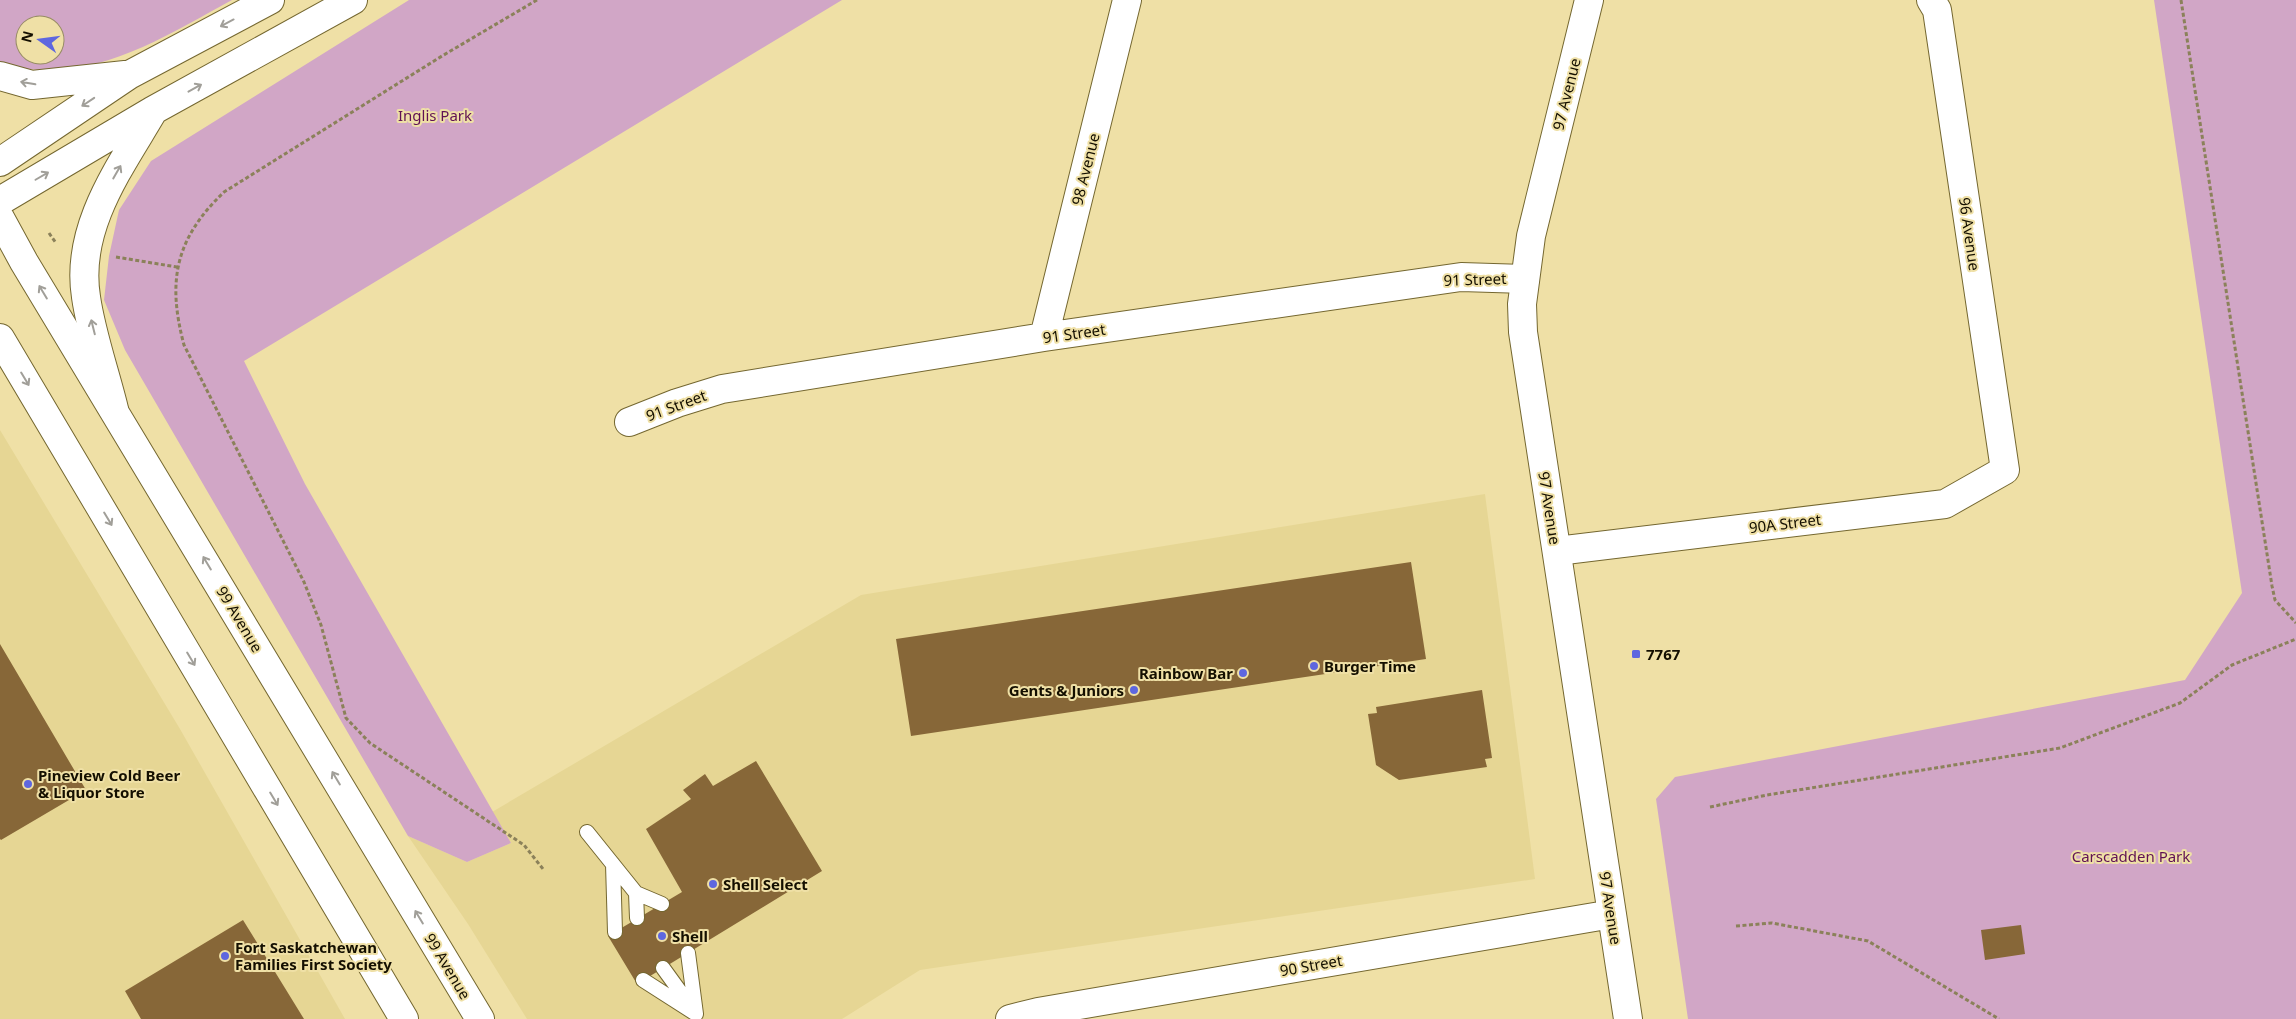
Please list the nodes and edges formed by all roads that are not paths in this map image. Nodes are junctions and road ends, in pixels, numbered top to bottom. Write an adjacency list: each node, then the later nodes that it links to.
1 (270, 0): 6 (street, one-way to 6)
2 (353, 0): 8 (street, one-way to 2)
3 (1127, 0): 13 (street, 98 Avenue)
4 (1589, 0): 12 (street, 97 Avenue)
5 (1931, 0): 17 (street, 96 Avenue)
6 (129, 75): 7 (street, one-way to 7); 9 (street, one-way to 9)
7 (0, 76)
8 (152, 112): 10 (street, one-way to 8); 15 (street, one-way to 8)
9 (0, 162)
10 (0, 201)
11 (0, 218): 15 (street, 99 Avenue, one-way to 11)
12 (1525, 279): 13 (street, 91 Street); 18 (street, 97 Avenue)
13 (1044, 337): 16 (street, 91 Street)
14 (0, 338): 30 (street, one-way to 30)
15 (114, 408): 31 (street, 99 Avenue, one-way to 15)
16 (629, 422)
17 (2005, 470): 18 (street, 90A Street)
18 (1557, 551): 23 (street, 97 Avenue)
19 (587, 832): 20 (lane)
20 (613, 864): 21 (lane); 25 (lane)
21 (636, 893): 22 (lane); 24 (lane)
22 (662, 904)
23 (1612, 914): 32 (street, 90 Street); 33 (street, 97 Avenue)
24 (638, 918)
25 (615, 932)
26 (688, 953): 29 (lane)
27 (663, 968): 29 (lane)
28 (643, 980): 29 (lane)
29 (696, 1014)
30 (404, 1019)
31 (480, 1019)
32 (1010, 1019)
33 (1628, 1019)

